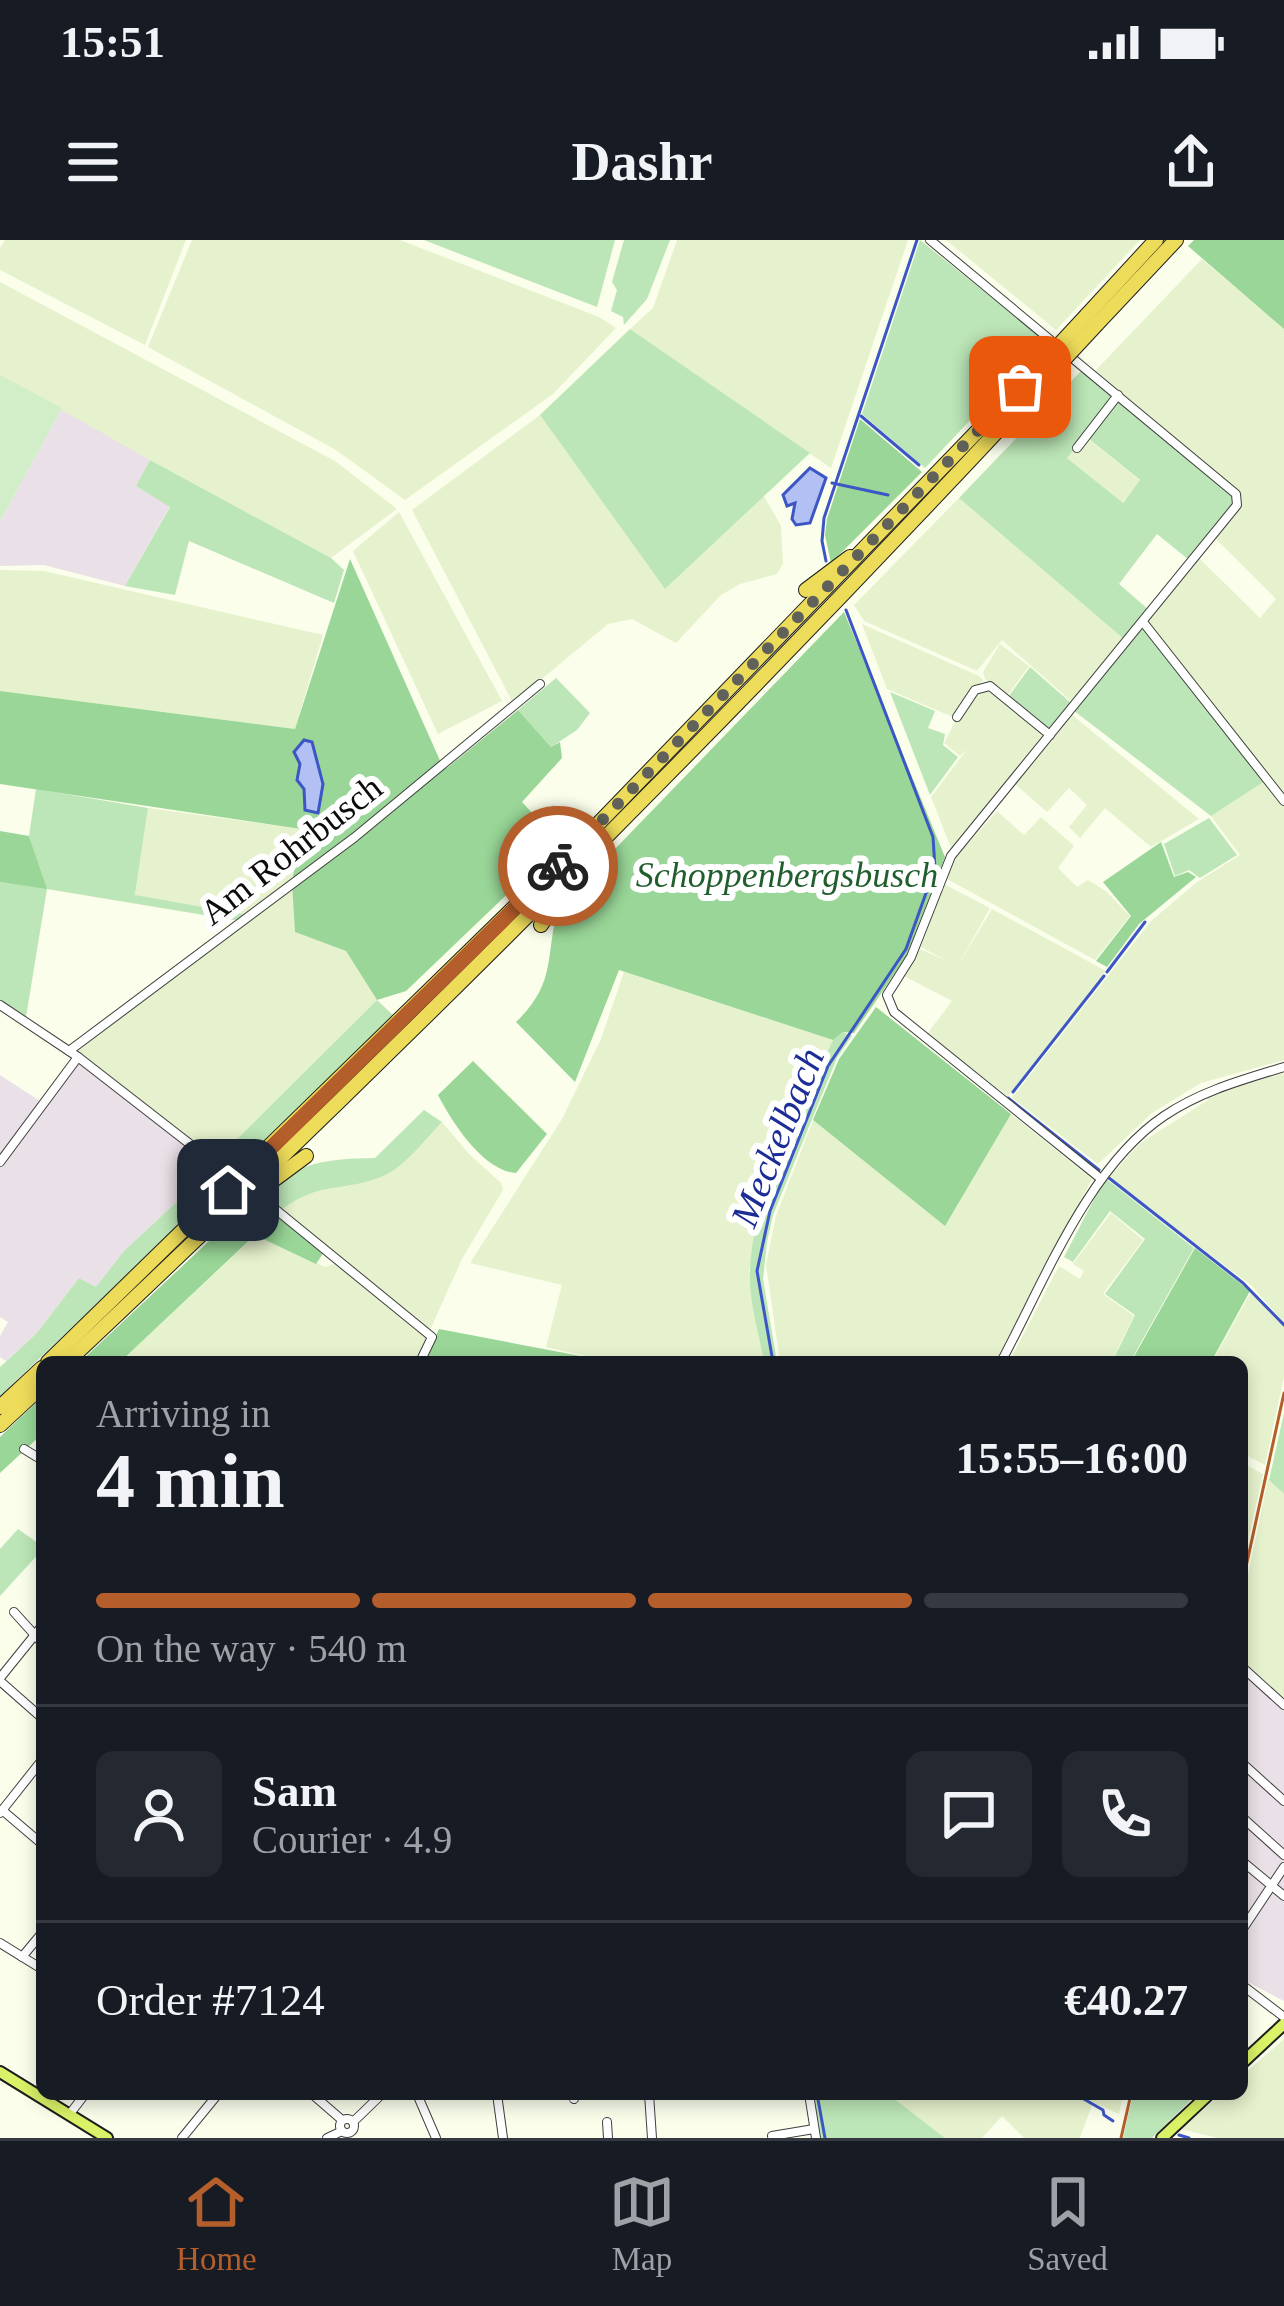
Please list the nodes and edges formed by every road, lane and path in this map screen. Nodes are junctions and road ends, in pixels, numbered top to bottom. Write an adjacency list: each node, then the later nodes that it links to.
1 (930, 240): 6 (street)
2 (1156, 240): 4 (highway)
3 (1176, 240): 4 (highway)
4 (1091, 320): 5 (highway, bridge)
5 (1026, 391): 8 (highway); 16 (highway)
6 (1118, 395): 7 (street); 10 (street)
7 (1076, 448)
8 (883, 532): 9 (highway); 17 (highway)
9 (806, 590)
10 (1142, 622): 13 (street); 14 (street)
11 (540, 684): 20 (street, Am Rohrbusch)
12 (957, 717): 13 (street)
13 (1050, 735): 24 (street)
14 (1284, 801)
15 (562, 839): 17 (highway)
16 (597, 844): 18 (highway); 25 (highway)
17 (514, 909): 26 (highway)
18 (541, 925)
19 (0, 1005): 20 (street)
20 (74, 1054): 23 (street, Am Rohrbusch); 28 (street, bridge)
21 (1284, 1067): 24 (street)
22 (306, 1156): 25 (highway)
23 (0, 1162)
24 (1100, 1178): 29 (street)
25 (214, 1224): 27 (highway)
26 (54, 1356)
27 (73, 1356)
28 (423, 1356)
29 (1004, 1356)
30 (36, 1373): 32 (highway)
31 (36, 1392): 33 (highway)
32 (0, 1407)
33 (0, 1425)
34 (24, 1449): 35 (street)
35 (36, 1456)
36 (14, 1612): 37 (street)
37 (36, 1636)
38 (36, 1642): 40 (street)
39 (1248, 1672): 41 (street)
40 (0, 1680): 42 (street)
41 (1284, 1705)
42 (36, 1713)
43 (36, 1768): 46 (street)
44 (1248, 1768): 45 (street)
45 (1284, 1801)
46 (1, 1812): 48 (street)
47 (1248, 1823): 49 (street)
48 (36, 1839)
49 (1284, 1855)
50 (1248, 1866): 52 (street)
51 (1284, 1867): 52 (street)
52 (1271, 1884): 53 (street); 54 (street)
53 (1284, 1896)
54 (1248, 1918)
55 (36, 1940): 57 (street)
56 (0, 1942): 57 (street)
57 (22, 1957): 58 (street)
58 (36, 1966)
59 (1248, 1990): 60 (street)
60 (1284, 2021): 61 (main road)
61 (1248, 2057)
62 (0, 2072): 63 (main road)
63 (36, 2094)
64 (45, 2100): 74 (main road)
65 (80, 2100): 74 (street)
66 (213, 2100): 80 (street)
67 (320, 2100): 76 (street)
68 (376, 2100): 76 (street)
69 (419, 2100): 82 (street)
70 (498, 2100): 83 (street)
71 (649, 2100): 85 (street)
72 (810, 2100): 77 (street)
73 (1202, 2100): 86 (main road)
74 (69, 2115): 79 (main road)
75 (608, 2122): 84 (street)
76 (350, 2128): 81 (street)
77 (815, 2133): 78 (street)
78 (772, 2137)
79 (106, 2138)
80 (182, 2138)
81 (327, 2138)
82 (436, 2138)
83 (502, 2138)
84 (608, 2138)
85 (652, 2138)
86 (1162, 2138)

